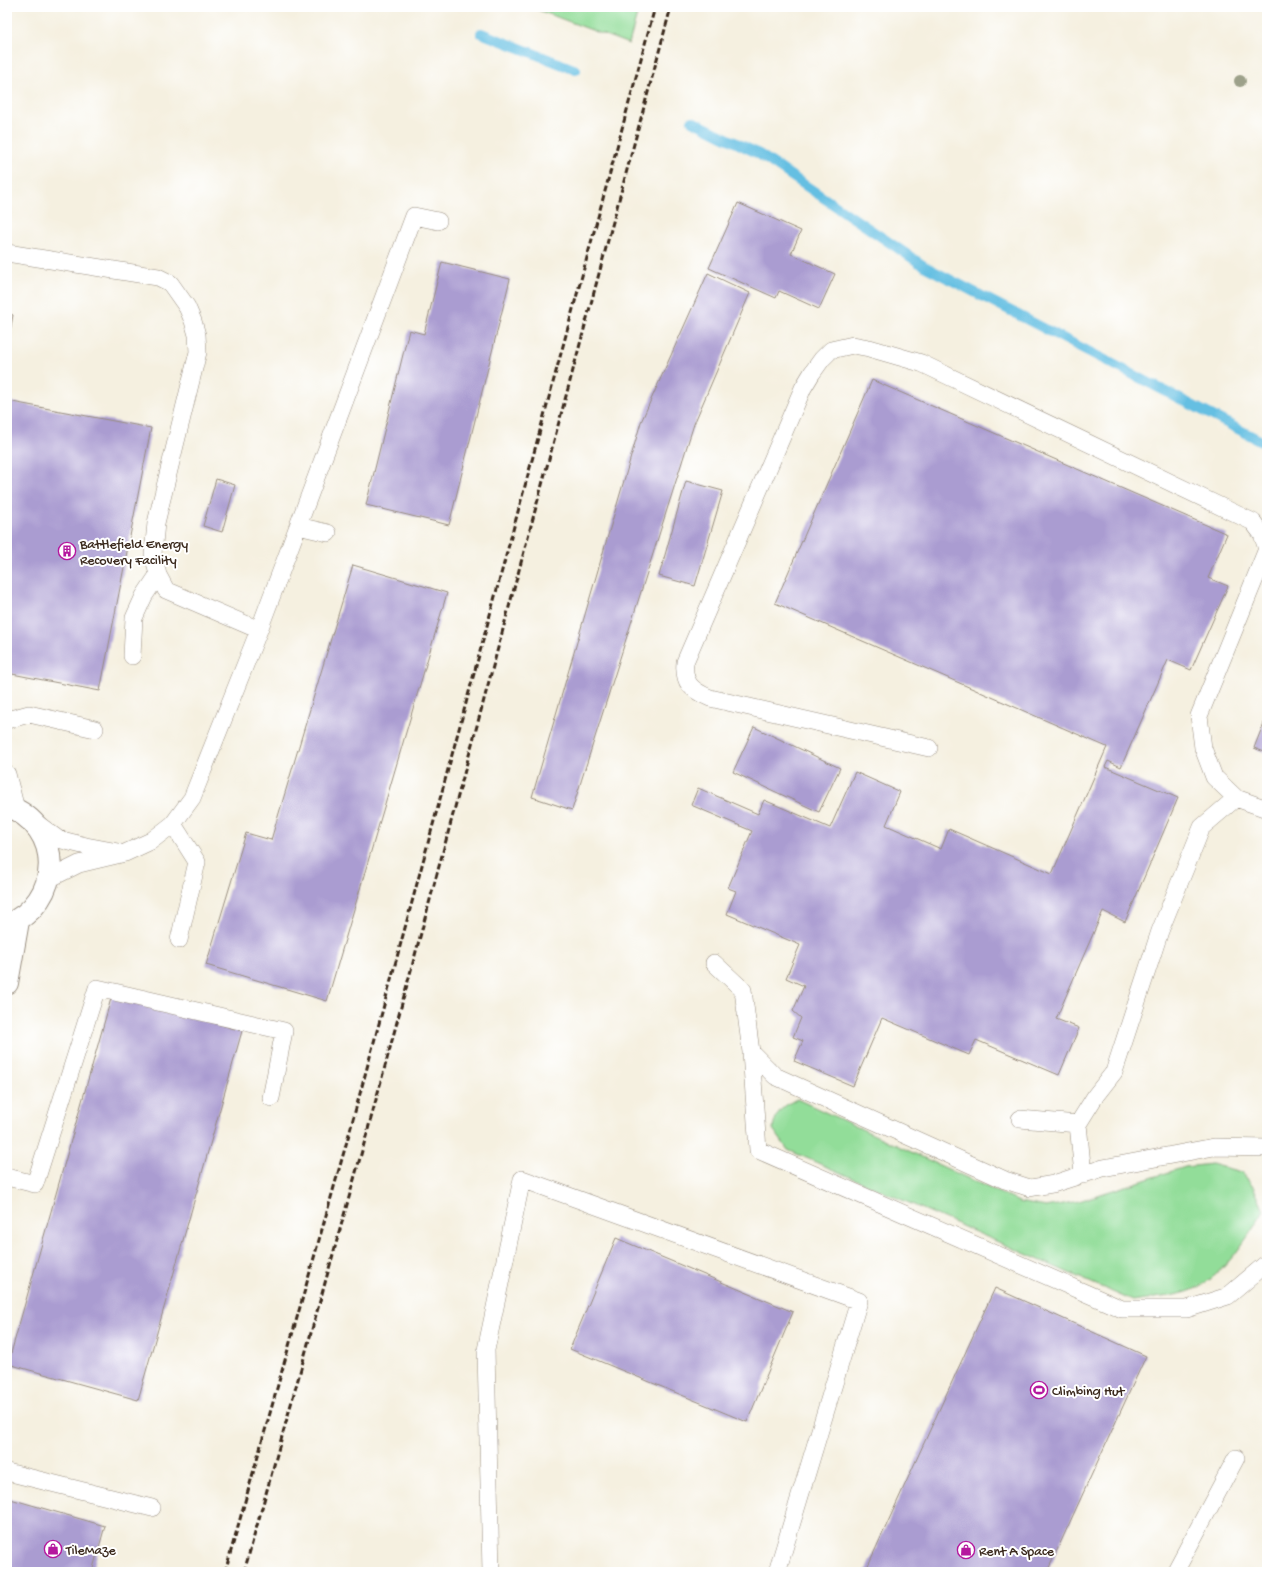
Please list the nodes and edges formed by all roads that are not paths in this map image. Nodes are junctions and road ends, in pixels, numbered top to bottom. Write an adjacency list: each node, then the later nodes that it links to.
1 (438, 221): 3 (lane)
2 (7, 254): 6 (lane)
3 (298, 526): 4 (lane); 7 (lane)
4 (328, 533)
5 (1267, 549): 11 (lane); 13 (lane)
6 (158, 575): 7 (lane); 8 (lane)
7 (259, 630): 16 (lane)
8 (132, 656)
9 (7, 720): 10 (lane)
10 (95, 729)
11 (929, 748)
12 (7, 774): 15 (lane)
13 (1236, 798): 14 (lane); 26 (lane)
14 (1267, 809)
15 (18, 811): 17 (lane); 18 (street)
16 (173, 824): 17 (lane); 20 (lane)
17 (125, 853): 18 (lane)
18 (49, 879): 19 (street)
19 (12, 923): 22 (street)
20 (179, 940)
21 (714, 963): 23 (lane)
22 (7, 983)
23 (751, 1052): 28 (lane); 30 (lane)
24 (271, 1098): 29 (lane)
25 (1020, 1119): 26 (lane)
26 (1078, 1124): 28 (lane)
27 (1267, 1148): 28 (lane)
28 (1083, 1175)
29 (7, 1176)
30 (1267, 1263)
31 (1236, 1458): 36 (lane)
32 (7, 1472): 33 (lane)
33 (152, 1508)
34 (491, 1572): 35 (lane)
35 (777, 1572)
36 (1175, 1572)

